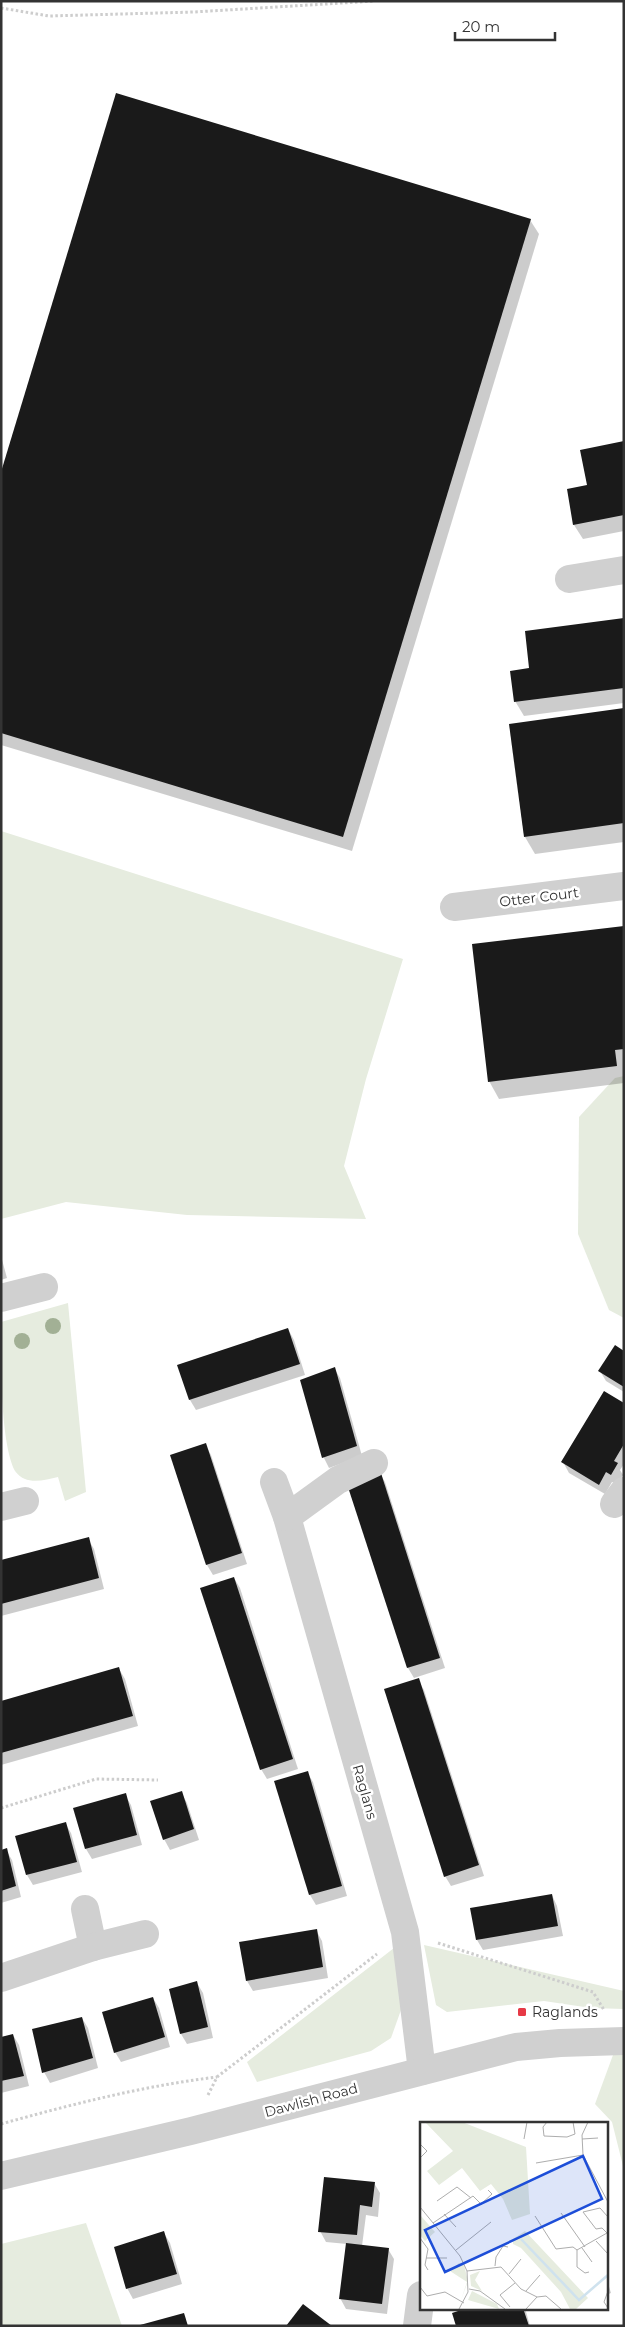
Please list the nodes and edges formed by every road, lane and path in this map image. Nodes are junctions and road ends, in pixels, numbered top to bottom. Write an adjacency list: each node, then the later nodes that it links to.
1 (375, 1): 2 (path)
2 (1, 8)
3 (624, 570): 4 (street)
4 (569, 580)
5 (624, 886): 6 (street, Otter Court)
6 (454, 908)
7 (44, 1287): 8 (street)
8 (1, 1298)
9 (374, 1463): 11 (street)
10 (274, 1482): 11 (street, Raglans)
11 (287, 1517): 15 (street, Raglans)
12 (158, 1780): 13 (path)
13 (1, 1808)
14 (85, 1909): 17 (street)
15 (404, 1932): 19 (path); 20 (street, Raglans); 21 (path)
16 (145, 1934): 17 (street)
17 (92, 1947): 18 (street)
18 (1, 1978)
19 (623, 2041): 20 (street, Dawlish Road)
20 (422, 2071): 23 (street, Dawlish Road)
21 (217, 2077): 22 (path); 23 (path)
22 (1, 2124)
23 (191, 2131): 24 (street, Dawlish Road)
24 (1, 2176)
25 (420, 2303): 26 (street)
26 (417, 2326)

